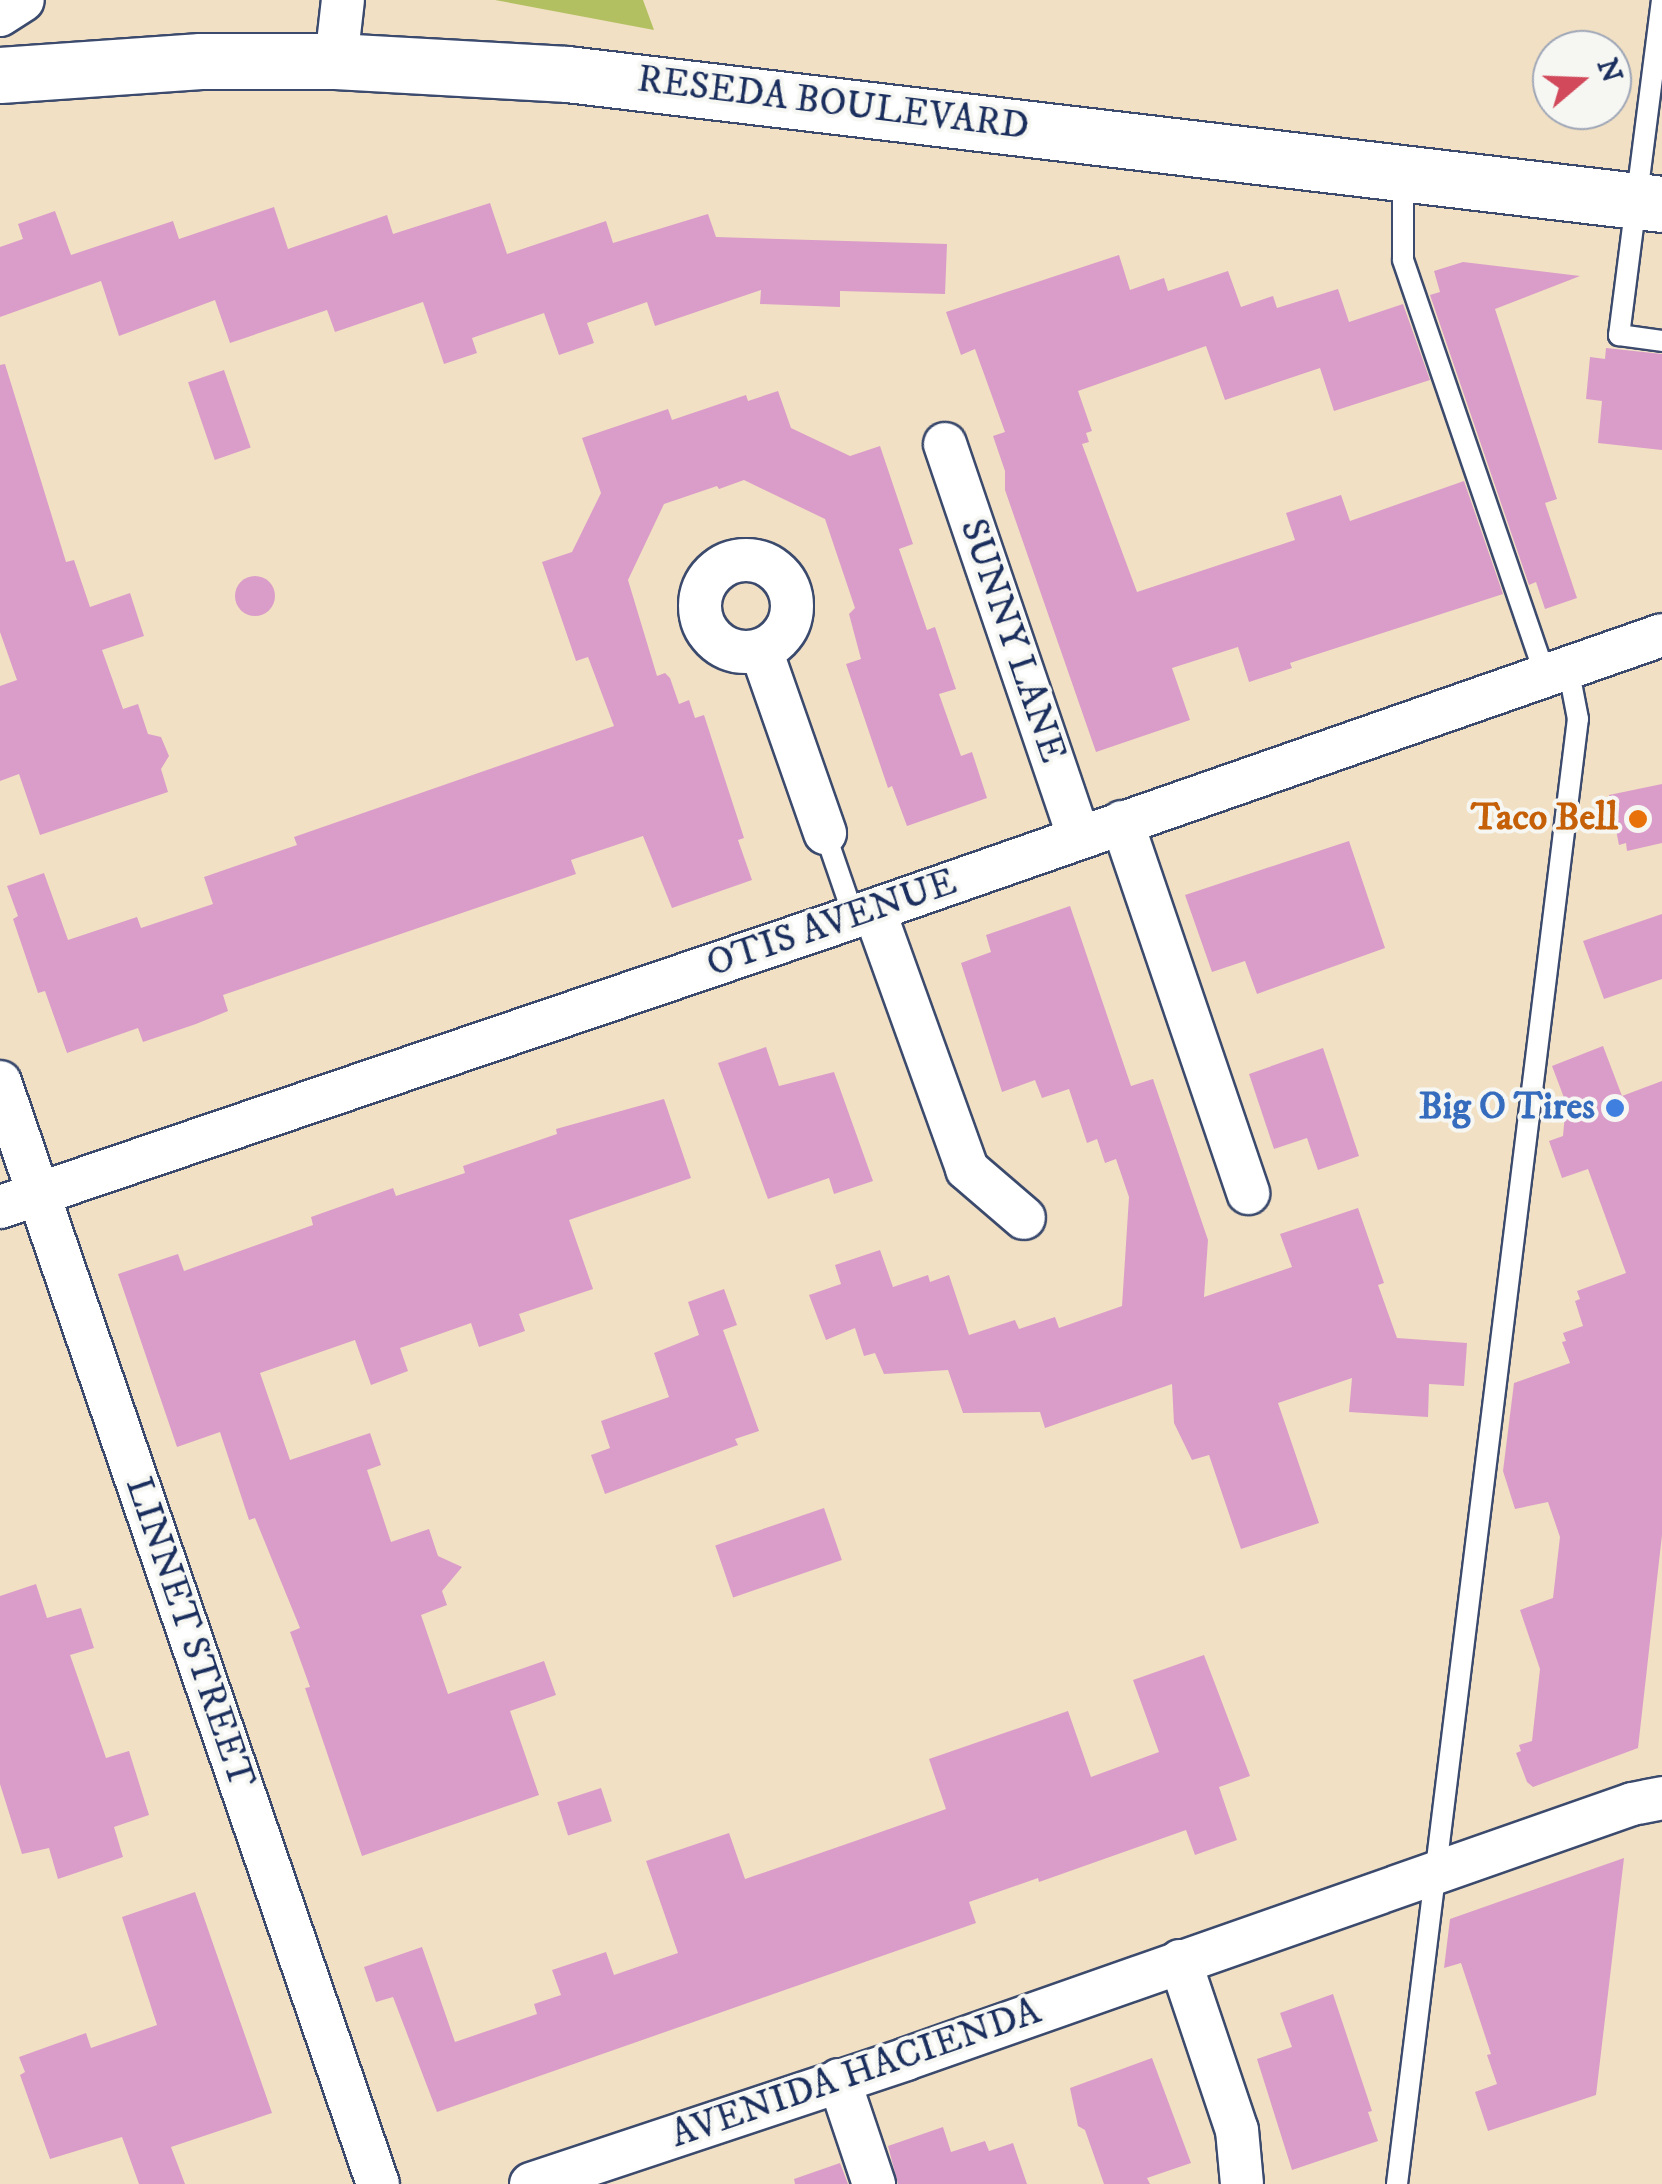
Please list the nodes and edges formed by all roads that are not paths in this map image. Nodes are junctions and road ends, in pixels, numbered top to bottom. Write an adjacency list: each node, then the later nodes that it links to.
1 (24, 0): 4 (street)
2 (343, 0): 5 (street)
3 (1662, 0): 7 (lane)
4 (0, 14)
5 (336, 61): 6 (main road, RESEDA BOULEVARD); 8 (main road, RESEDA BOULEVARD)
6 (0, 75)
7 (1657, 82): 9 (lane)
8 (1403, 173): 9 (main road, RESEDA BOULEVARD); 14 (lane)
9 (1649, 203): 10 (lane)
10 (1662, 340)
11 (945, 444): 17 (street, SUNNY LANE)
12 (1662, 635): 14 (street, OTIS AVENUE)
13 (761, 650): 16 (street)
14 (1556, 671): 15 (street, OTIS AVENUE); 24 (lane)
15 (1122, 822): 17 (street, OTIS AVENUE); 20 (street)
16 (825, 833): 18 (lane)
17 (1079, 837): 18 (street, OTIS AVENUE)
18 (864, 914): 21 (street, OTIS AVENUE); 22 (street)
19 (0, 1082): 21 (street, LINNET STREET)
20 (1248, 1193)
21 (19, 1200): 27 (street, LINNET STREET)
22 (1024, 1218)
23 (1662, 1798): 24 (street, AVENIDA HACIENDA)
24 (1433, 1872): 25 (street, AVENIDA HACIENDA); 31 (lane)
25 (1180, 1961): 26 (street, AVENIDA HACIENDA); 30 (street)
26 (839, 2080): 28 (street, AVENIDA HACIENDA); 29 (street)
27 (378, 2184)
28 (531, 2184)
29 (874, 2184)
30 (1242, 2184)
31 (1397, 2184)

